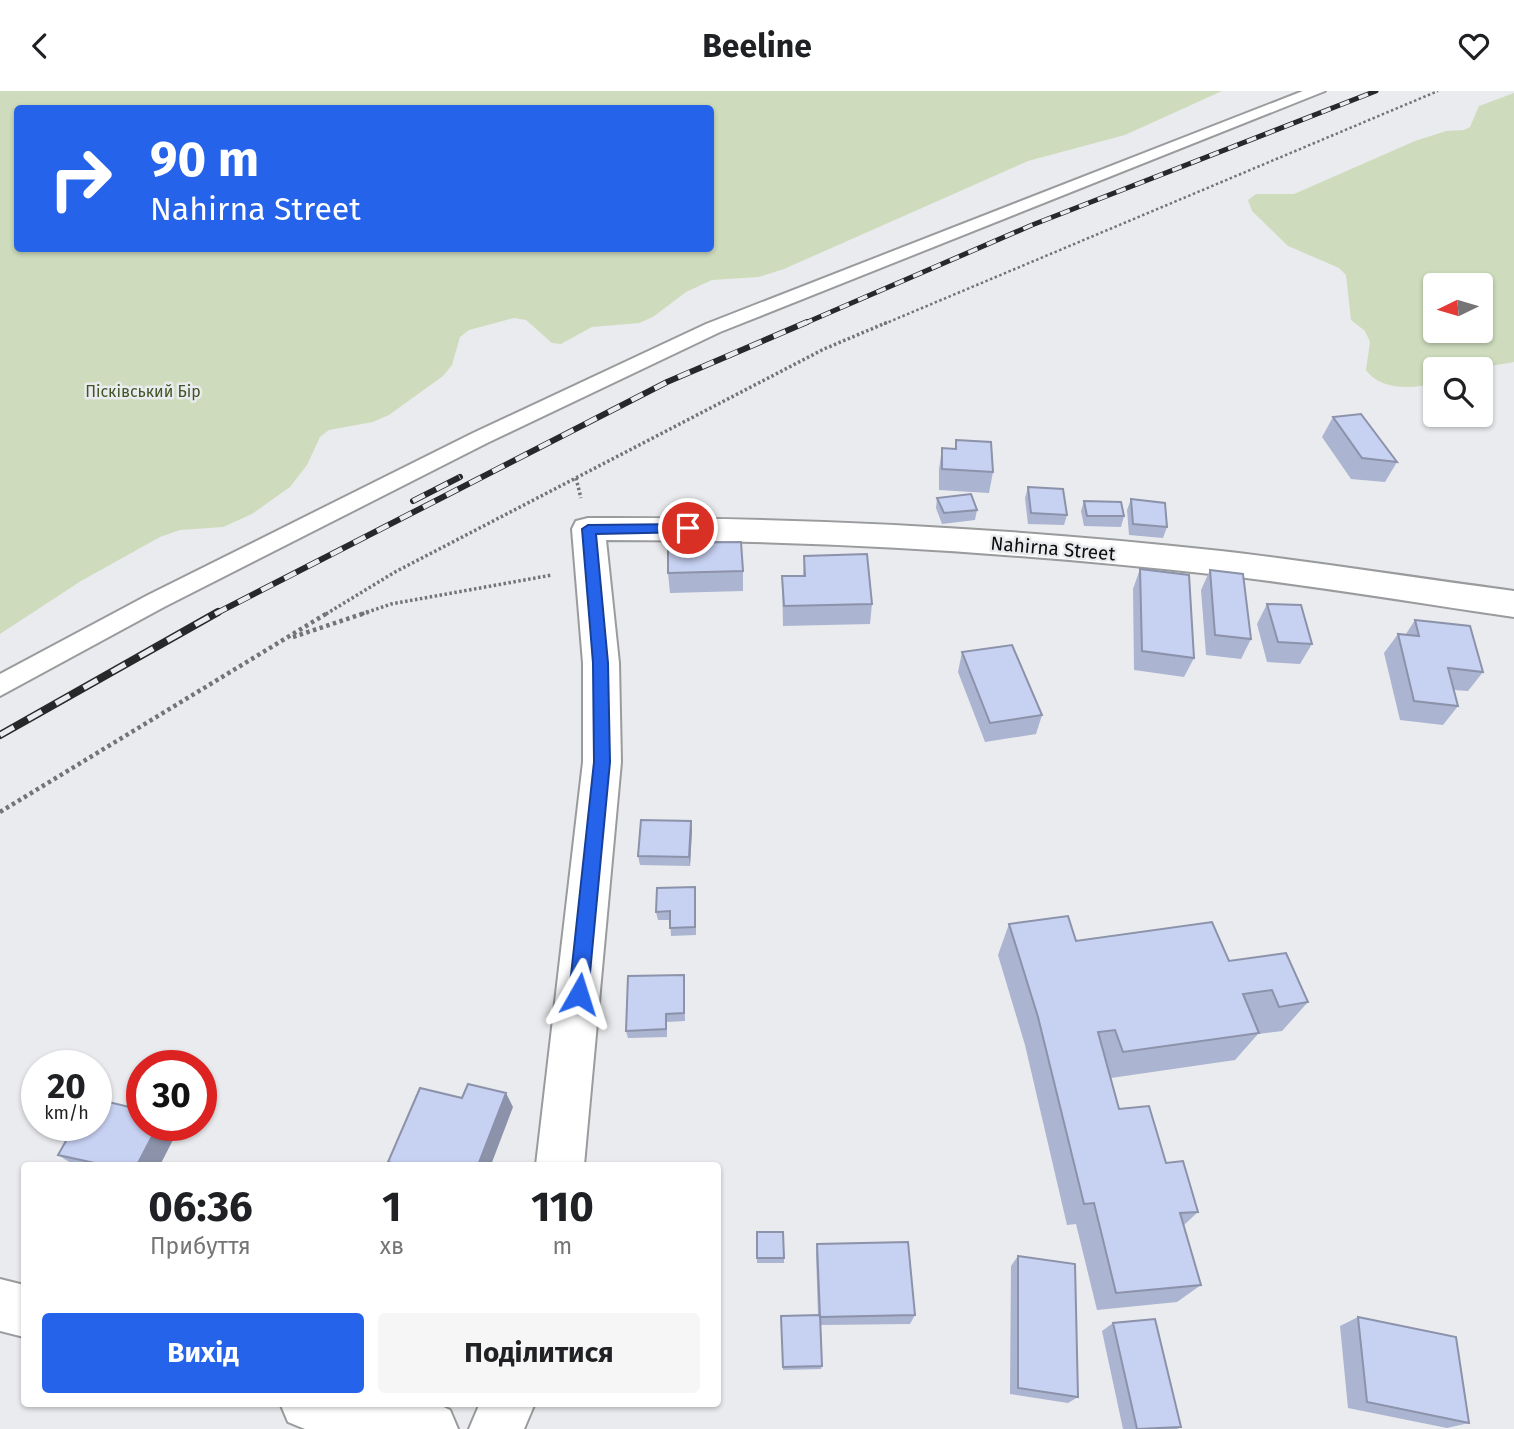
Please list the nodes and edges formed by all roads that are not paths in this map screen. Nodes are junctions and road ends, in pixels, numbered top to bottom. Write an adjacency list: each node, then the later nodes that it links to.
1 (1317, 91): 3 (lane)
2 (1514, 604): 4 (street, Nahirna Street)
3 (0, 686)
4 (560, 1162)
5 (0, 1305): 6 (street)
6 (21, 1310)
7 (320, 1407): 9 (street)
8 (506, 1407): 10 (street)
9 (431, 1429)
10 (496, 1429)

